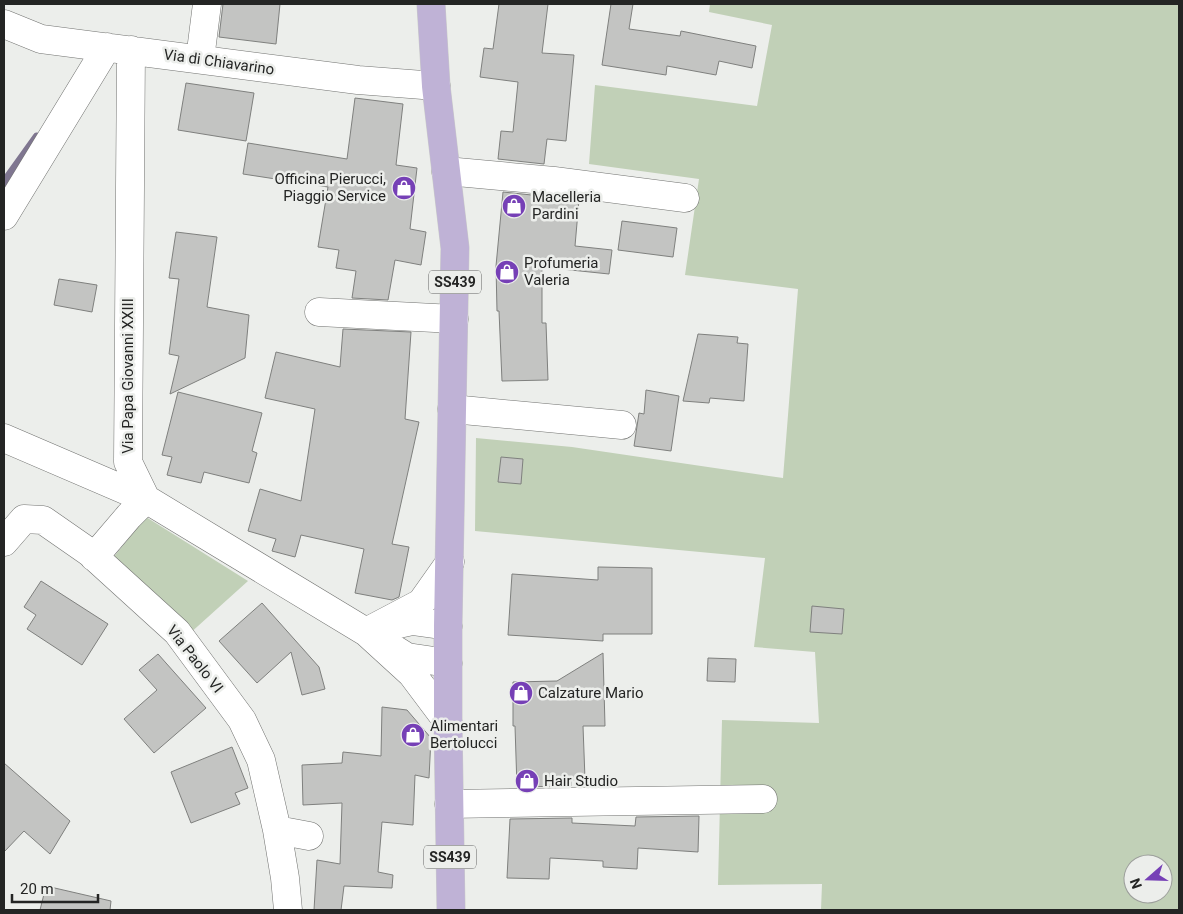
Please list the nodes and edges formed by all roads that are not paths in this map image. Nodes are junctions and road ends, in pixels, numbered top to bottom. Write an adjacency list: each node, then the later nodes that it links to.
1 (207, 4): 5 (street)
2 (431, 4): 6 (main road, SS439)
3 (4, 24): 4 (street, Via di Chiavarino)
4 (119, 48): 5 (street, Via di Chiavarino); 9 (street); 15 (street, Via Papa Giovanni XXIII)
5 (200, 59): 6 (street, Via di Chiavarino)
6 (436, 86): 7 (main road, SS439)
7 (446, 171): 8 (street); 11 (main road, SS439)
8 (685, 198)
9 (4, 216)
10 (319, 312): 11 (street)
11 (454, 319): 12 (main road, SS439)
12 (452, 410): 13 (street); 18 (main road, SS439)
13 (622, 425)
14 (4, 438): 15 (street)
15 (146, 499): 17 (street); 20 (street)
16 (4, 542): 17 (street, Via Paolo VI)
17 (94, 557): 25 (street, Via Paolo VI)
18 (450, 562): 19 (main road, SS439); 20 (street)
19 (448, 626): 20 (street); 21 (main road, SS439)
20 (366, 632): 21 (street); 22 (street)
21 (448, 663): 22 (main road, SS439)
22 (448, 722): 24 (main road, SS439)
23 (763, 799): 24 (street)
24 (449, 804): 28 (main road, SS439)
25 (277, 830): 26 (street); 27 (street, Via Paolo VI)
26 (310, 836)
27 (288, 910)
28 (451, 910)

